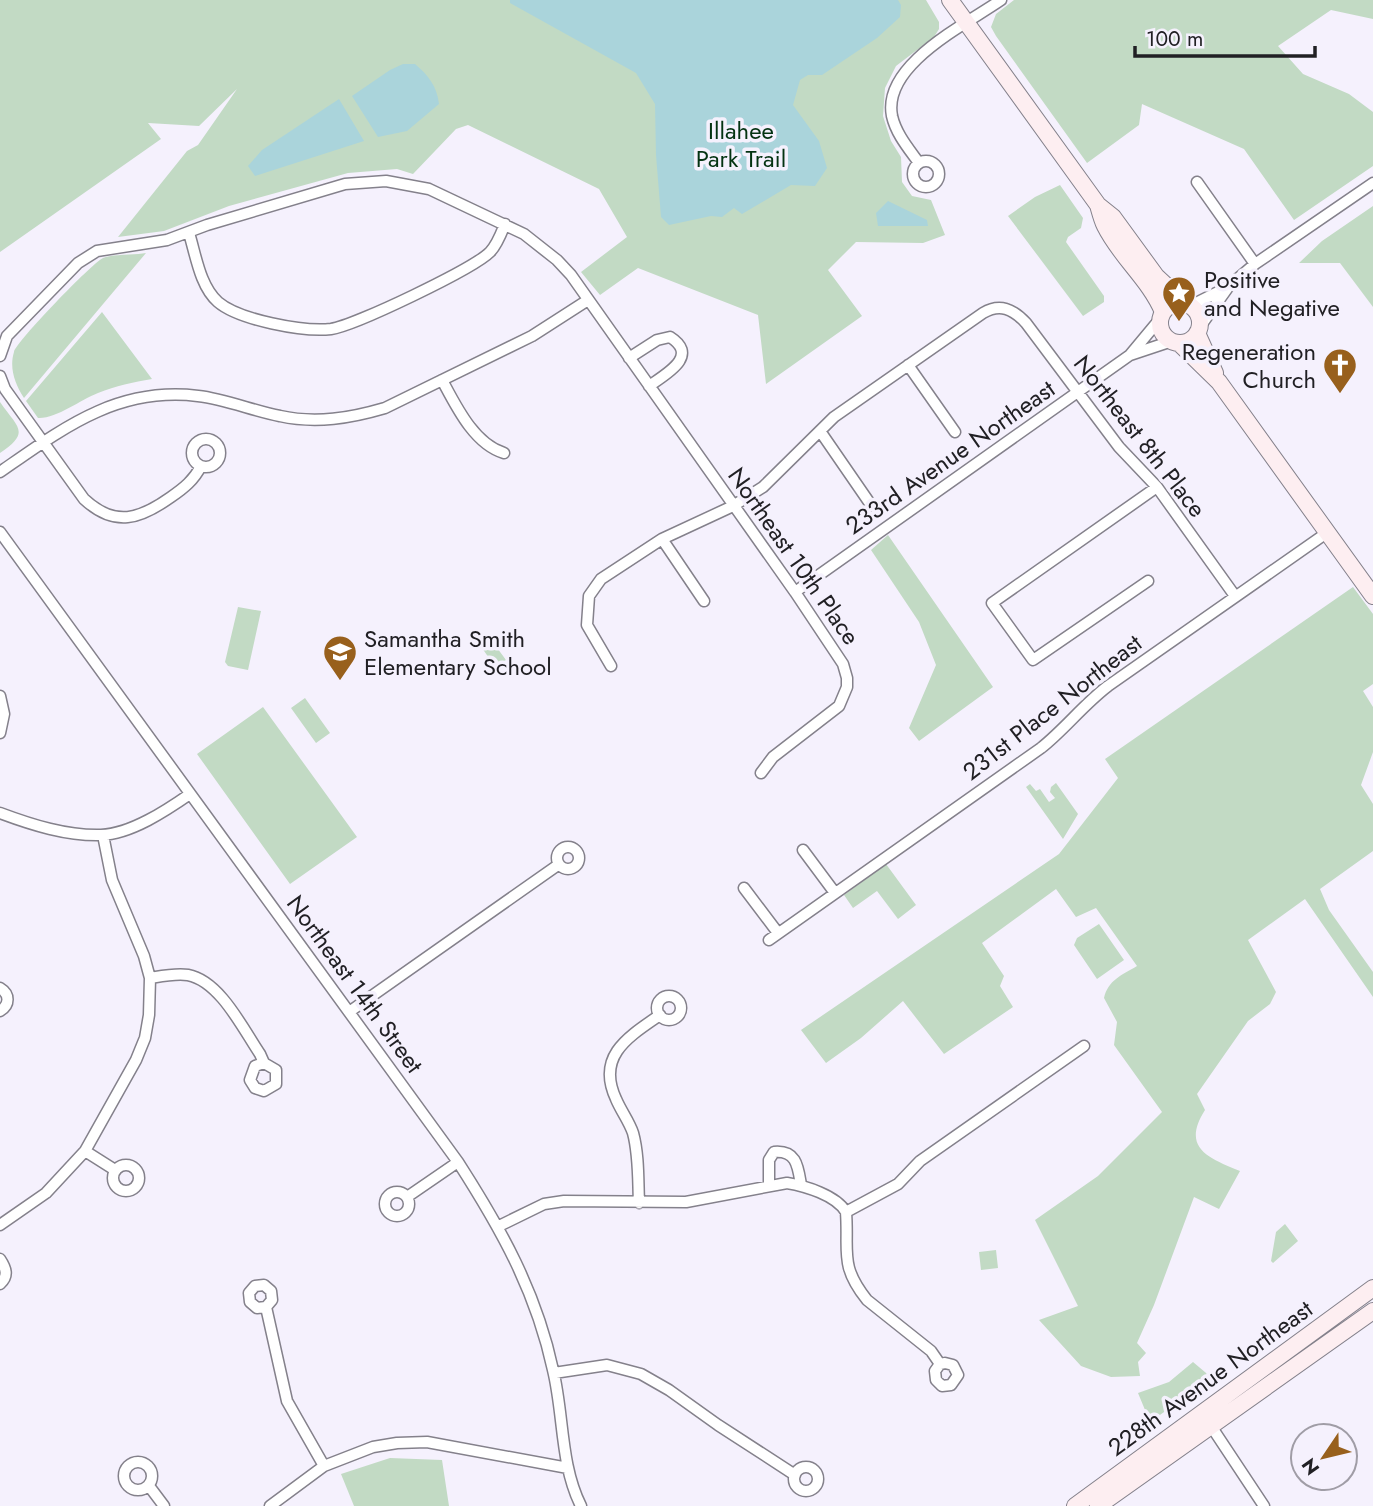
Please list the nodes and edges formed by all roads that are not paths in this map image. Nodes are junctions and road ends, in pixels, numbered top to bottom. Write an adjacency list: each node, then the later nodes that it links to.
1 (950, 0): 3 (street)
2 (1001, 0): 3 (street)
3 (967, 23): 4 (street); 7 (street)
4 (919, 163)
5 (1197, 182): 10 (street)
6 (1373, 183): 10 (street)
7 (1098, 205): 13 (street); 14 (street)
8 (505, 224): 9 (street, Northeast 10th Place); 9 (street); 12 (street, Northeast 10th Place)
9 (189, 233): 18 (street, Northeast 10th Place)
10 (1255, 264): 11 (street)
11 (1229, 286): 13 (street); 15 (street)
12 (588, 300): 19 (street, Northeast 10th Place); 22 (street)
13 (1188, 305): 14 (street); 15 (street)
14 (1162, 316): 16 (street); 17 (street, 233rd Avenue Northeast)
15 (1198, 331): 16 (street); 23 (street)
16 (1176, 342): 17 (street, 233rd Avenue Northeast); 23 (street)
17 (1129, 355): 25 (street, 233rd Avenue Northeast)
18 (0, 356)
19 (629, 358): 24 (street, Northeast 10th Place); 24 (street)
20 (908, 365): 25 (street, Northeast 8th Place); 26 (street); 27 (street)
21 (0, 376): 28 (street)
22 (442, 380): 28 (street); 29 (street)
23 (1219, 382): 36 (street)
24 (649, 386): 34 (street, Northeast 10th Place)
25 (1079, 392): 32 (street, Northeast 8th Place); 39 (street, 233rd Avenue Northeast)
26 (820, 431): 33 (street); 34 (street)
27 (955, 432)
28 (42, 443): 30 (street); 31 (street)
29 (504, 453)
30 (201, 466)
31 (0, 472)
32 (1157, 487): 38 (street); 40 (street, Northeast 8th Place)
33 (871, 505)
34 (733, 506): 37 (street); 39 (street, Northeast 10th Place)
35 (0, 532): 47 (street, Northeast 14th Street)
36 (1328, 532): 40 (street, 231st Place Northeast); 41 (street)
37 (662, 539): 42 (street); 43 (street)
38 (1148, 581)
39 (795, 592): 46 (street, Northeast 10th Place)
40 (1234, 596): 53 (street, 231st Place Northeast)
41 (1373, 596)
42 (704, 601)
43 (611, 666)
44 (0, 696): 45 (street)
45 (0, 733)
46 (761, 773)
47 (190, 794): 49 (street); 57 (street, Northeast 14th Street)
48 (0, 813): 49 (street)
49 (103, 835): 54 (street)
50 (803, 850): 53 (street)
51 (558, 865): 57 (street)
52 (744, 888): 53 (street, 231st Place Northeast)
53 (835, 893)
54 (150, 978): 60 (street); 61 (street)
55 (0, 988): 56 (street)
56 (0, 1011)
57 (349, 1012): 62 (street, Northeast 14th Street)
58 (660, 1015): 67 (street)
59 (1083, 1045): 68 (street)
60 (264, 1063)
61 (85, 1151): 63 (street); 69 (street)
62 (458, 1162): 66 (street); 70 (street, Northeast 14th Street)
63 (115, 1170)
64 (769, 1185): 65 (street); 65 (street); 67 (street)
65 (801, 1185): 68 (street)
66 (407, 1197)
67 (639, 1203): 70 (street)
68 (846, 1212): 76 (street)
69 (0, 1225)
70 (499, 1226): 77 (street, Northeast 14th Street)
71 (0, 1259): 72 (street)
72 (0, 1284)
73 (1373, 1288): 79 (street, 228th Avenue Northeast)
74 (266, 1307): 80 (street)
75 (1373, 1311): 78 (street, 228th Avenue Northeast)
76 (940, 1364)
77 (554, 1373): 81 (street, Northeast 14th Street); 82 (street)
78 (1211, 1426): 79 (street); 88 (street, 228th Avenue Northeast); 89 (street)
79 (1154, 1447): 87 (street, 228th Avenue Northeast)
80 (324, 1466): 81 (street); 85 (street)
81 (568, 1468): 86 (street, Northeast 14th Street)
82 (795, 1475)
83 (149, 1486): 84 (street)
84 (164, 1506)
85 (270, 1506)
86 (581, 1506)
87 (1075, 1506)
88 (1098, 1506)
89 (1264, 1506)

